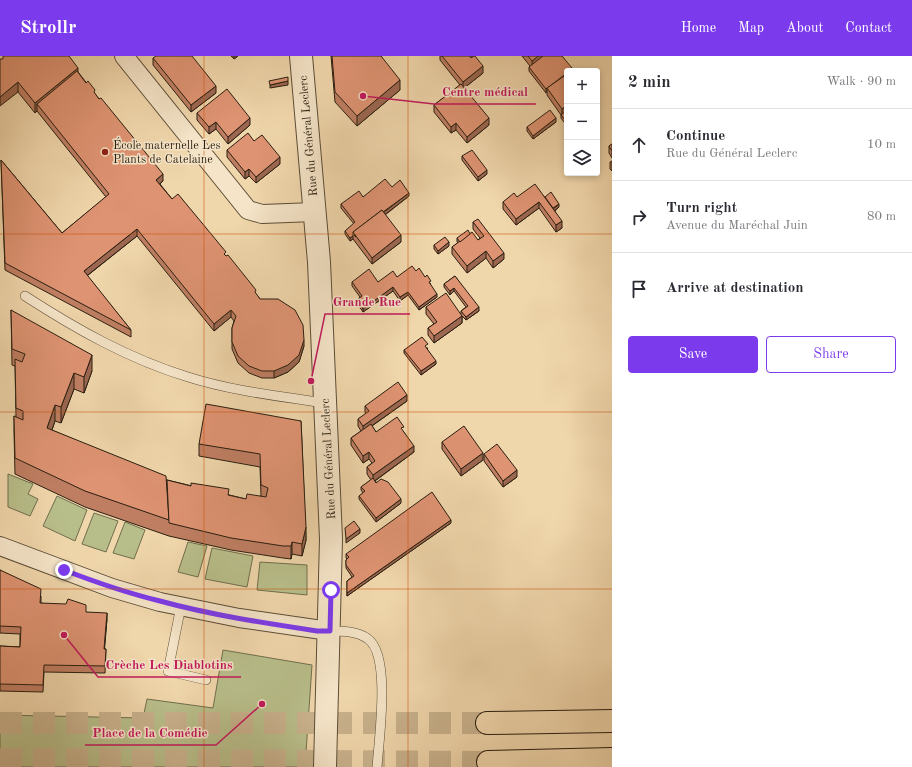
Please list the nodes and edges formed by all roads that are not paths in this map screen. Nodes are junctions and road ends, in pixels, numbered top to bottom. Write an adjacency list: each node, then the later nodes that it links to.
1 (124, 56): 3 (street)
2 (301, 56): 3 (street, Rue du Général Leclerc)
3 (315, 212): 5 (street, Rue du Général Leclerc)
4 (25, 296): 5 (lane)
5 (325, 403): 8 (street, Rue du Général Leclerc)
6 (0, 546): 7 (street)
7 (181, 606): 8 (street); 9 (lane)
8 (330, 631): 14 (street, Rue du Général Leclerc); 15 (lane)
9 (206, 680)
10 (612, 721): 11 (highway)
11 (487, 723)
12 (612, 759): 13 (highway)
13 (488, 762)
14 (325, 767)
15 (377, 767)

